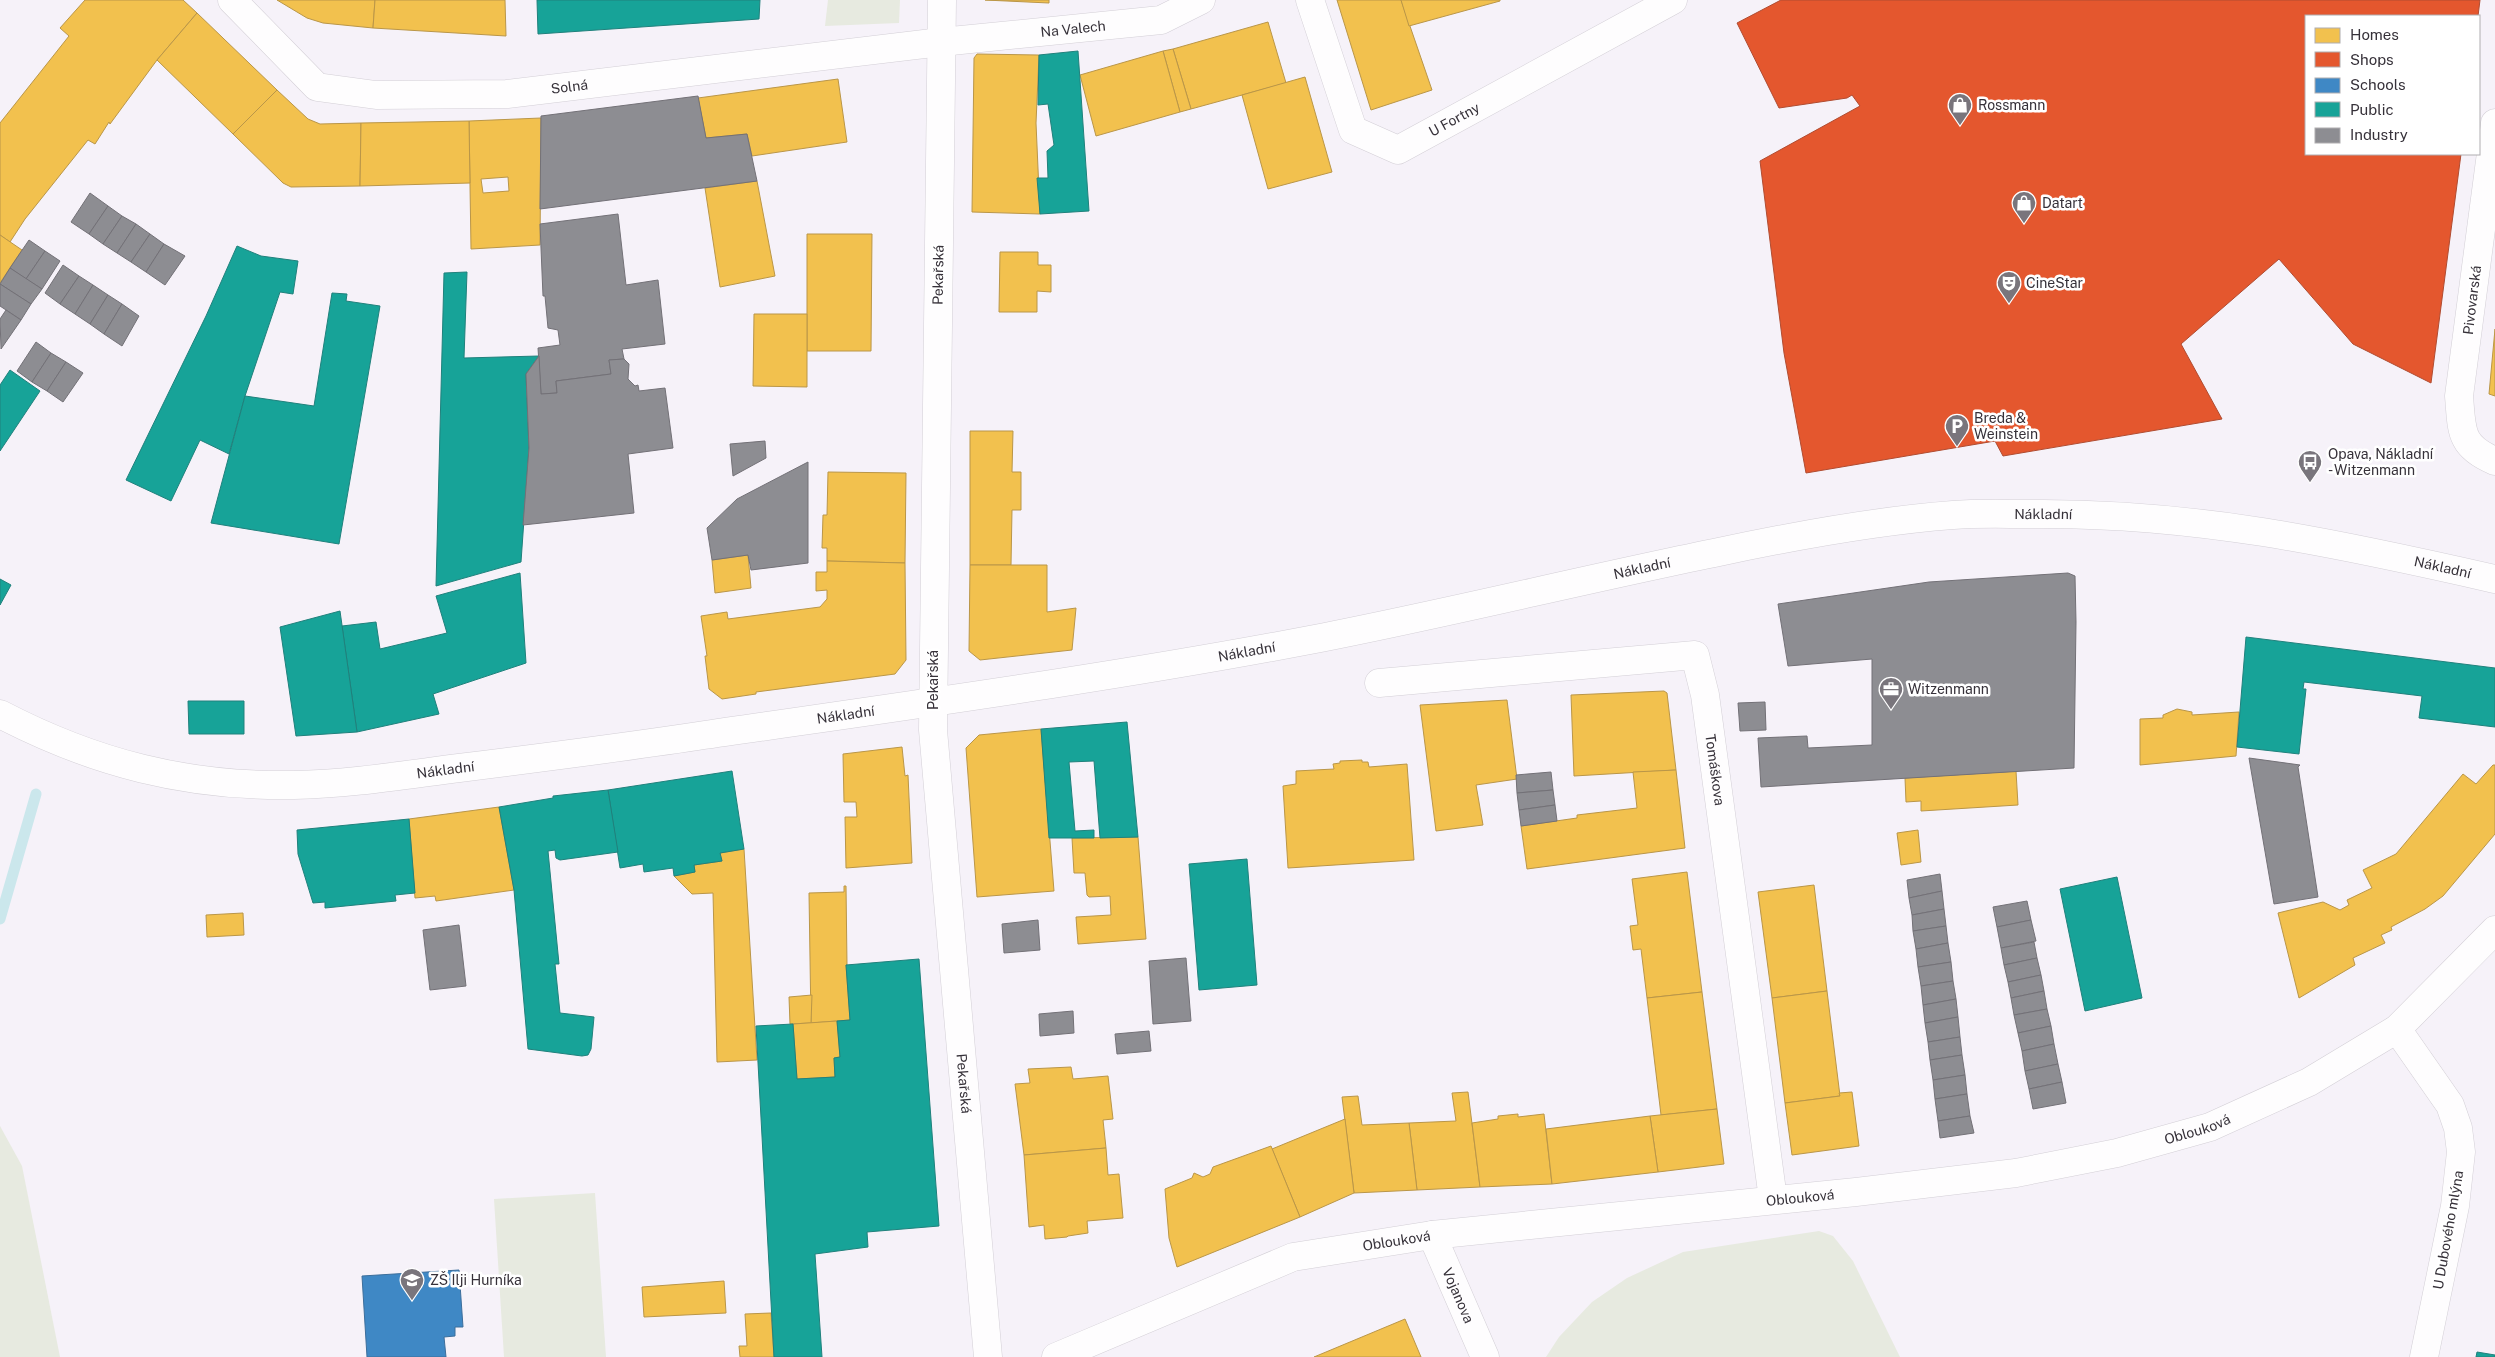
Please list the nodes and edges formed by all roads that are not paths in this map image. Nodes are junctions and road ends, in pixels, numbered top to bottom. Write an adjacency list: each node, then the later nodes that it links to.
1 (232, 0): 6 (street, Solná)
2 (942, 0): 6 (street, Pekařská)
3 (1201, 0): 6 (street, Na Valech)
4 (1310, 0): 5 (street, U Fortny)
5 (1673, 0)
6 (941, 42): 11 (street, Pekařská)
7 (2495, 123): 8 (street, Pivovarská)
8 (2495, 461)
9 (2495, 579): 11 (street, Nákladní)
10 (1379, 683): 15 (street, Tomáškova)
11 (933, 702): 12 (street, Nákladní); 17 (street, Pekařská)
12 (0, 714)
13 (2495, 930): 14 (street, Oblouková)
14 (2397, 1029): 15 (street, Oblouková); 20 (street, U Dubového mlýna)
15 (1774, 1199): 16 (street, Oblouková)
16 (1432, 1235): 18 (street, Oblouková); 19 (street, Vojanova)
17 (988, 1357)
18 (1056, 1357)
19 (1485, 1357)
20 (2424, 1357)

